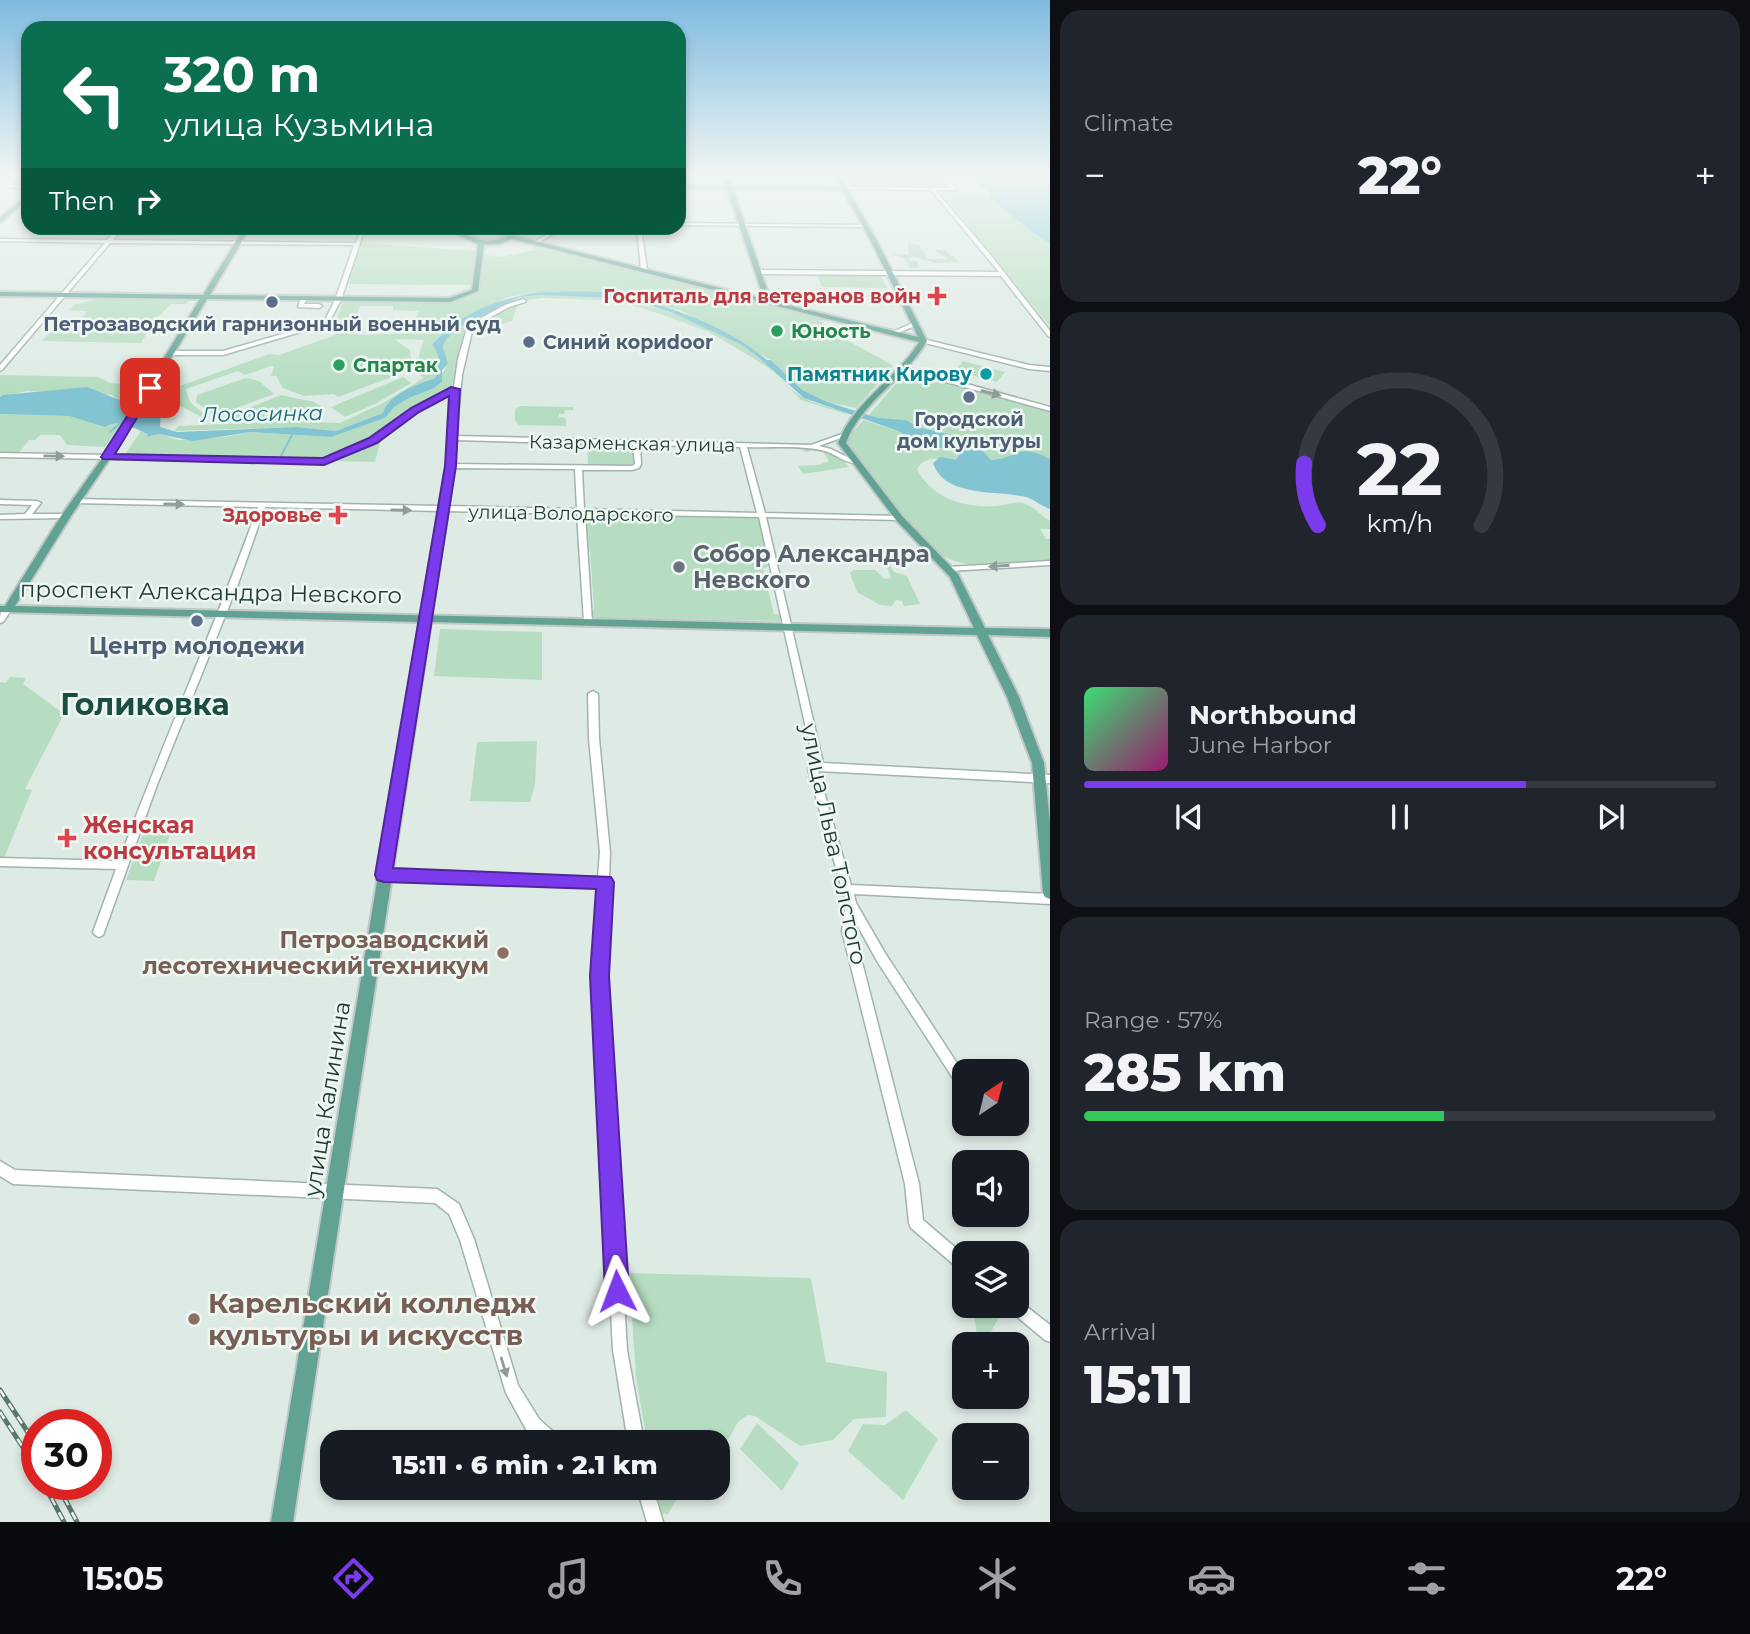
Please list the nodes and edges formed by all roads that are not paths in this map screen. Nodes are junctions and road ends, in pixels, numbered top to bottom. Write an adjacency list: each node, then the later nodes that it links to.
1 (104, 246): 15 (street)
2 (236, 246): 16 (main road)
3 (356, 246): 18 (street)
4 (481, 246): 18 (main road)
5 (552, 246): 10 (main road)
6 (641, 246): 10 (street)
7 (750, 246): 11 (main road)
8 (875, 246): 12 (main road)
9 (980, 246): 13 (street)
10 (644, 270): 20 (main road)
11 (759, 272): 12 (street); 20 (main road)
12 (888, 273): 13 (street); 22 (main road)
13 (1003, 274): 24 (street)
14 (0, 294): 15 (main road)
15 (61, 295): 16 (main road); 28 (street)
16 (205, 297): 17 (main road); 26 (main road)
17 (304, 298): 18 (main road); 21 (street)
18 (339, 298): 26 (street)
19 (523, 301): 30 (street, улица Калинина)
20 (768, 301): 23 (main road)
21 (319, 306)
22 (915, 324): 23 (street); 25 (main road)
23 (893, 333): 25 (main road)
24 (1050, 335)
25 (923, 341): 27 (main road); 29 (street)
26 (172, 353): 40 (main road)
27 (902, 368): 31 (street, one-way to 31); 32 (main road)
28 (0, 369)
29 (1050, 369)
30 (455, 389): 34 (street, улица Калинина); 40 (street)
31 (1050, 409)
32 (865, 410): 33 (main road)
33 (856, 420): 36 (main road)
34 (453, 438): 35 (street, Казарменская улица); 42 (street, улица Калинина)
35 (636, 443): 37 (street, Казарменская улица); 43 (street)
36 (843, 443): 38 (street, Казарменская улица); 38 (street); 41 (main road)
37 (743, 446): 38 (street, Казарменская улица); 52 (street, улица Льва Толстого)
38 (816, 447): 41 (street)
39 (0, 455): 40 (street, one-way to 40)
40 (107, 457): 44 (main road)
41 (853, 462): 53 (main road)
42 (450, 466): 43 (street); 47 (street, улица Калинина)
43 (578, 467): 48 (street)
44 (75, 501): 46 (street, улица Володарского, one-way to 46); 50 (main road)
45 (0, 502): 49 (street)
46 (262, 506): 47 (street, улица Володарского, one-way to 47); 57 (street)
47 (443, 511): 48 (street, улица Володарского); 58 (street, улица Калинина)
48 (580, 514): 52 (street, улица Володарского); 60 (street)
49 (28, 515): 50 (street); 51 (street)
50 (66, 516): 56 (main road)
51 (0, 517)
52 (764, 517): 53 (street, улица Володарского); 61 (street, улица Льва Толстого)
53 (899, 518): 55 (main road)
54 (1050, 563): 55 (street, one-way to 55)
55 (948, 569): 62 (main road)
56 (4, 609): 57 (main road, проспект Александра Невского); 59 (street)
57 (221, 614): 58 (main road, проспект Александра Невского); 68 (street)
58 (426, 618): 60 (main road, проспект Александра Невского); 69 (main road, улица Калинина)
59 (0, 620)
60 (588, 622): 61 (main road, проспект Александра Невского)
61 (787, 626): 62 (main road, проспект Александра Невского); 65 (street, улица Льва Толстого)
62 (982, 631): 63 (main road, проспект Александра Невского); 66 (main road)
63 (1050, 632)
64 (593, 694): 70 (street)
65 (819, 766): 66 (street); 71 (street, улица Льва Толстого)
66 (1045, 779): 72 (main road)
67 (0, 862): 68 (street)
68 (123, 866): 75 (street)
69 (384, 875): 70 (street); 78 (main road, улица Калинина)
70 (605, 882): 83 (street)
71 (847, 889): 73 (street); 74 (street, улица Льва Толстого)
72 (1050, 893)
73 (1050, 899)
74 (851, 903): 76 (street); 79 (street, улица Льва Толстого)
75 (99, 932)
76 (952, 1066)
77 (0, 1168): 78 (street)
78 (336, 1190): 82 (street, one-way to 82); 85 (main road, улица Калинина)
79 (952, 1254)
80 (1029, 1318): 81 (street)
81 (1050, 1335)
82 (539, 1430)
83 (634, 1430)
84 (647, 1500): 86 (street)
85 (282, 1522)
86 (655, 1522)

